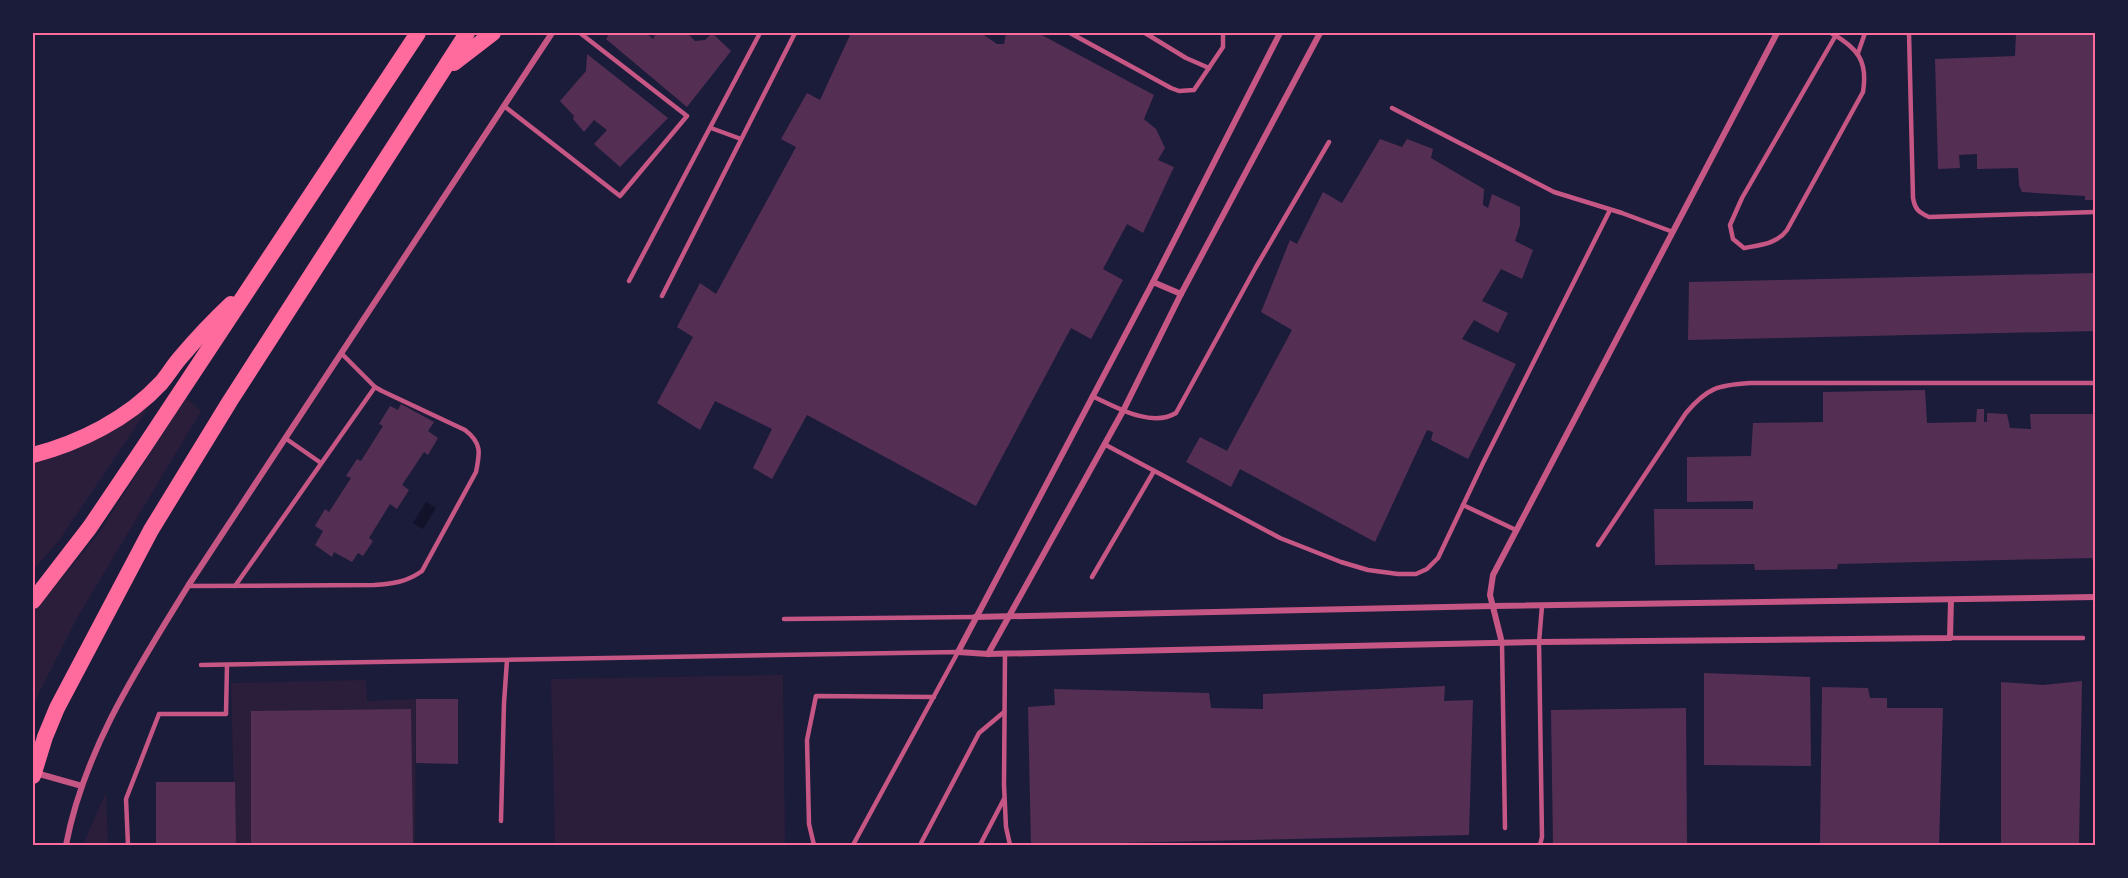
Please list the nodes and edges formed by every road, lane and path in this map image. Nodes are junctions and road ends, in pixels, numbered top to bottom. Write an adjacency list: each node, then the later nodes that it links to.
1 (467, 33): 19 (highway)
2 (493, 33): 19 (highway)
3 (552, 33): 20 (street)
4 (580, 33): 20 (lane)
5 (760, 33): 22 (lane)
6 (795, 33): 23 (lane)
7 (1070, 33): 18 (lane)
8 (1145, 33): 18 (lane)
9 (1223, 33): 18 (lane)
10 (1280, 33): 29 (street)
11 (1320, 33): 31 (street)
12 (1777, 33): 27 (street)
13 (1865, 33): 17 (lane)
14 (1909, 33): 26 (lane)
15 (1835, 34): 17 (lane); 17 (lane)
16 (409, 44): 30 (highway)
17 (1858, 53)
18 (1209, 68)
19 (433, 85): 69 (highway)
20 (504, 106): 33 (street)
21 (1392, 108): 25 (lane)
22 (711, 128): 23 (lane); 28 (lane)
23 (741, 139): 32 (lane)
24 (1329, 142): 37 (lane)
25 (1610, 210): 27 (lane); 43 (lane)
26 (2095, 212)
27 (1673, 232): 44 (street)
28 (629, 281)
29 (1153, 282): 31 (street); 36 (street)
30 (250, 288): 40 (highway); 51 (highway)
31 (1181, 294): 37 (street)
32 (662, 296)
33 (341, 353): 35 (lane); 38 (street)
34 (2095, 383): 45 (lane)
35 (375, 387): 41 (lane); 48 (lane)
36 (1092, 396): 37 (lane); 55 (street)
37 (1123, 411): 39 (street)
38 (285, 438): 41 (lane); 47 (street)
39 (1104, 444): 42 (lane); 54 (street)
40 (33, 454)
41 (321, 463): 48 (lane)
42 (1154, 471): 43 (lane); 46 (lane)
43 (1463, 504): 44 (lane)
44 (1516, 530): 52 (street)
45 (1598, 544)
46 (1092, 577)
47 (188, 586): 48 (lane); 70 (street)
48 (235, 586)
49 (2095, 597): 50 (street)
50 (1951, 600): 53 (street); 57 (street)
51 (33, 601)
52 (1493, 606): 53 (street); 54 (street); 60 (street)
53 (1542, 606): 59 (lane)
54 (1008, 615): 55 (street); 63 (street)
55 (975, 617): 56 (lane); 61 (street)
56 (784, 619)
57 (1950, 638): 58 (lane); 59 (street)
58 (2083, 638)
59 (1539, 642): 60 (street); 81 (lane)
60 (1502, 643): 62 (street); 73 (lane)
61 (958, 652): 63 (street); 64 (lane); 67 (lane)
62 (1005, 653): 63 (street); 68 (lane)
63 (988, 654)
64 (507, 660): 66 (lane); 72 (lane)
65 (201, 664): 66 (lane)
66 (226, 665): 75 (lane)
67 (934, 697): 76 (lane); 77 (lane)
68 (1004, 712): 71 (lane); 78 (lane)
69 (33, 775): 70 (street)
70 (82, 786): 74 (street)
71 (1004, 798): 79 (lane); 80 (lane)
72 (501, 821)
73 (1505, 828)
74 (66, 845)
75 (128, 845)
76 (814, 845)
77 (853, 845)
78 (920, 845)
79 (980, 845)
80 (1010, 845)
81 (1540, 845)

